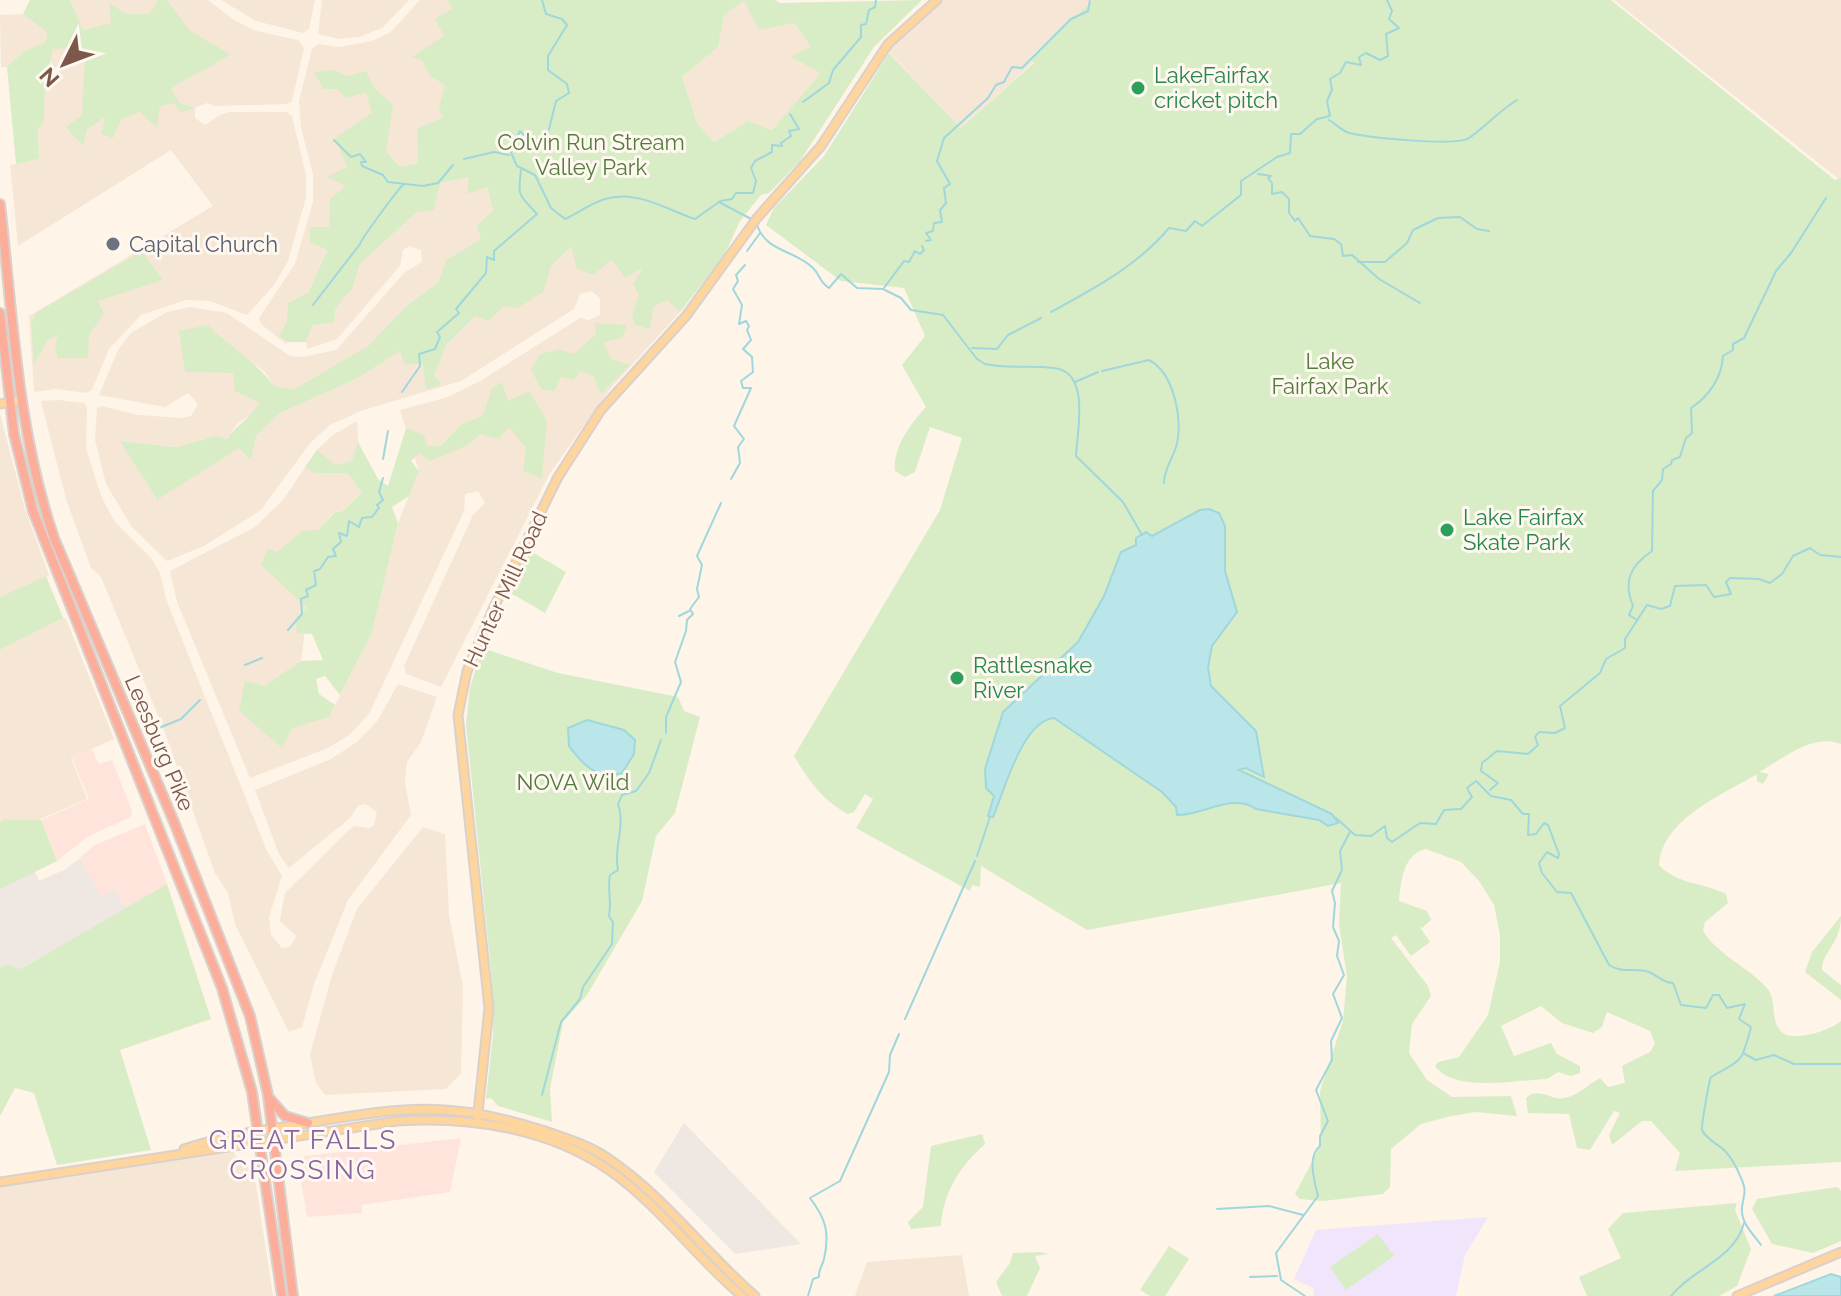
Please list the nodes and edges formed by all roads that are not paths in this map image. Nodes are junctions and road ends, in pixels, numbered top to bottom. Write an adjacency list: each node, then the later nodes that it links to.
1 (937, 0): 7 (main road, Hunter Mill Road)
2 (0, 204): 4 (highway, Leesburg Pike)
3 (0, 313): 5 (highway, Leesburg Pike)
4 (21, 400): 5 (main road); 6 (highway, Leesburg Pike)
5 (4, 403): 11 (highway, Leesburg Pike)
6 (268, 1095): 9 (highway); 10 (highway, Leesburg Pike)
7 (479, 1113): 8 (main road, Hunter Mill Road); 9 (main road); 18 (main road)
8 (477, 1122): 12 (main road); 17 (main road)
9 (308, 1123): 10 (main road)
10 (273, 1128): 11 (main road); 12 (highway, Leesburg Pike)
11 (258, 1136): 12 (main road); 13 (main road); 15 (highway, Leesburg Pike)
12 (274, 1139): 16 (highway, Leesburg Pike)
13 (0, 1182)
14 (1841, 1252): 19 (main road)
15 (282, 1296)
16 (293, 1296)
17 (742, 1296)
18 (755, 1296)
19 (1737, 1296)

